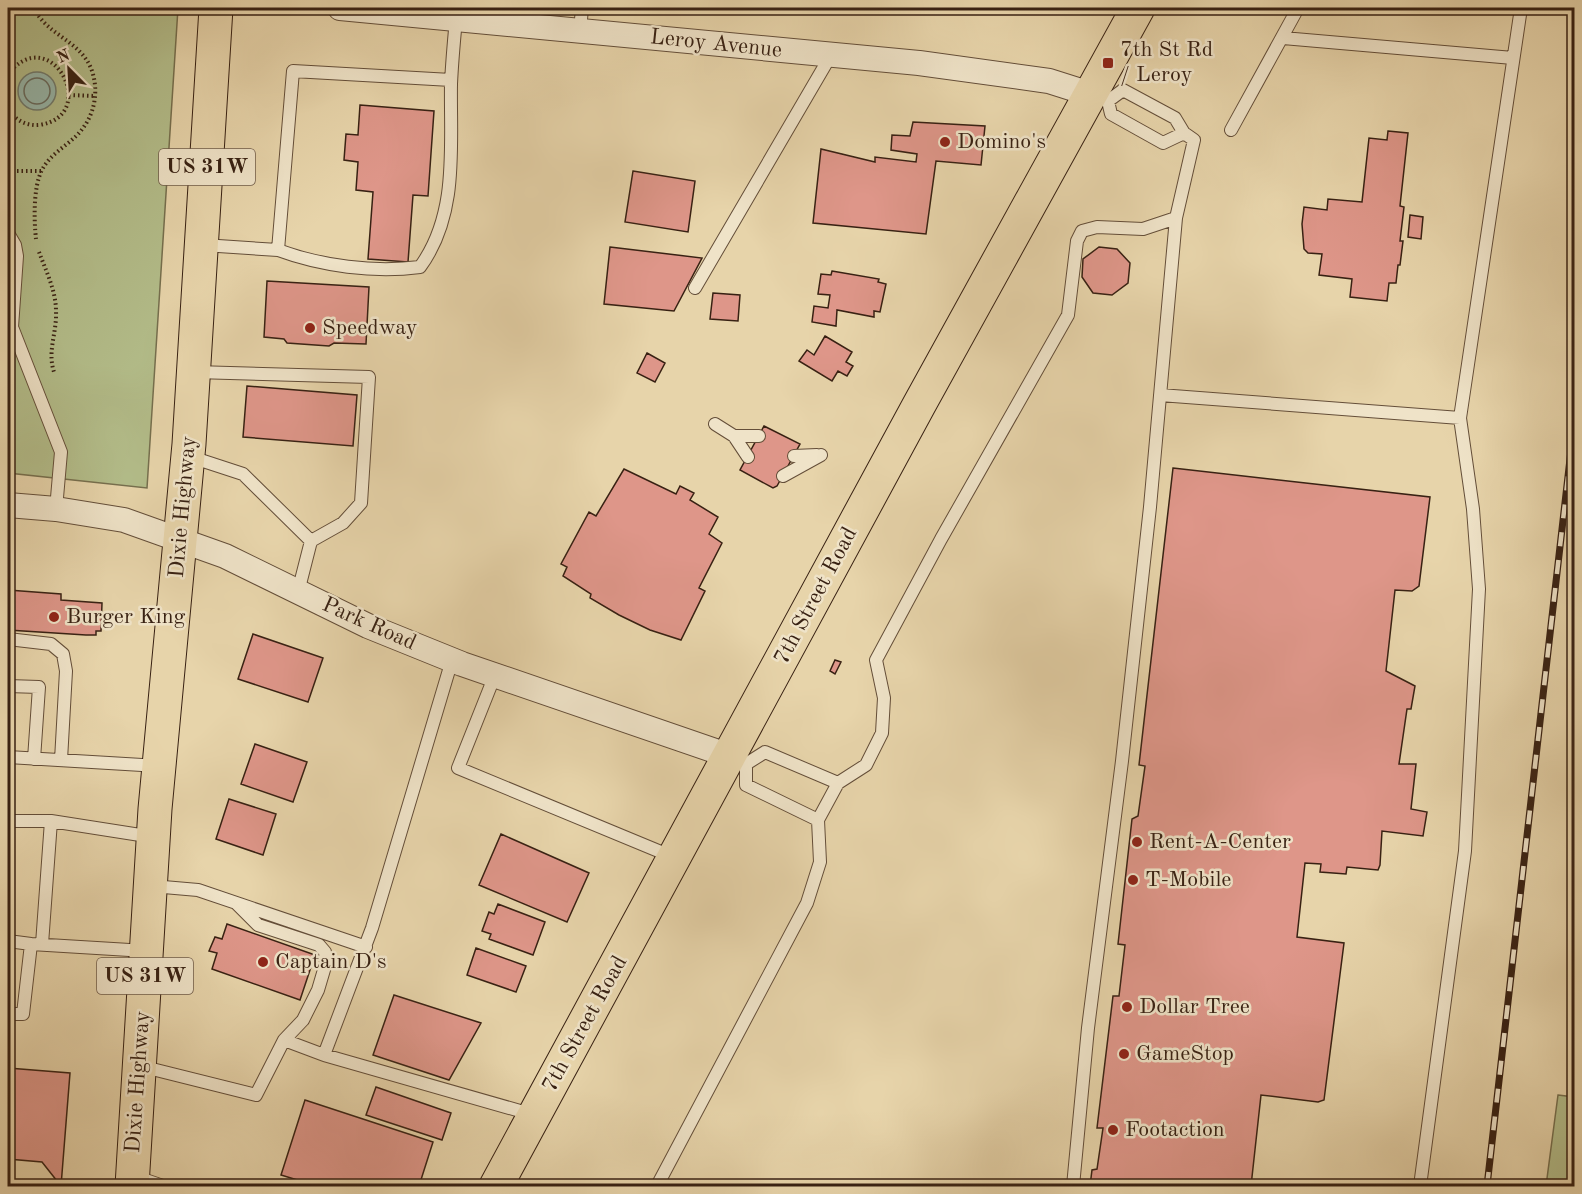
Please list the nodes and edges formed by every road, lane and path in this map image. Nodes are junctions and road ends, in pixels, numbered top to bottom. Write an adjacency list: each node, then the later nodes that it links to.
1 (34, 8): 15 (path)
2 (216, 8): 24 (main road, Dixie Highway / US 31W)
3 (340, 8): 7 (street, Leroy Avenue)
4 (1138, 8): 16 (main road, 7th Street Road)
5 (1298, 8): 9 (lane)
6 (1521, 8): 11 (lane)
7 (456, 19): 8 (street, Leroy Avenue); 13 (lane)
8 (581, 19): 10 (street, Leroy Avenue)
9 (1282, 38): 11 (lane); 18 (lane)
10 (831, 55): 16 (street, Leroy Avenue); 26 (lane)
11 (1513, 58): 30 (lane)
12 (8, 74): 14 (path)
13 (451, 80): 25 (lane); 25 (lane)
14 (69, 96): 15 (path); 17 (path)
15 (96, 96): 21 (path)
16 (1099, 97): 19 (lane); 19 (lane); 50 (main road, 7th Street Road)
17 (8, 109)
18 (1231, 130)
19 (1184, 133): 22 (lane)
20 (8, 171): 21 (path)
21 (41, 171): 28 (path)
22 (1176, 218): 29 (lane); 52 (lane)
23 (8, 233): 39 (lane)
24 (202, 244): 25 (lane); 27 (main road, Dixie Highway / US 31W)
25 (278, 250)
26 (695, 288)
27 (194, 372): 34 (main road, Dixie Highway / US 31W); 41 (lane)
28 (57, 382)
29 (1160, 395): 30 (lane); 73 (lane)
30 (1460, 418): 74 (lane)
31 (715, 424): 32 (lane)
32 (734, 436): 33 (lane); 36 (lane)
33 (759, 436)
34 (188, 456): 40 (main road, Dixie Highway / US 31W); 41 (lane)
35 (794, 456): 37 (lane)
36 (748, 457)
37 (783, 476)
38 (8, 505): 39 (street, Park Road)
39 (56, 509): 40 (street, Park Road)
40 (181, 541): 42 (street, Park Road); 51 (main road, Dixie Highway / US 31W)
41 (311, 541): 42 (lane)
42 (298, 592): 44 (street, Park Road)
43 (8, 639): 49 (lane)
44 (452, 660): 45 (street, Park Road); 62 (lane)
45 (495, 675): 50 (street, Park Road); 57 (lane)
46 (8, 686): 48 (lane)
47 (8, 757): 48 (lane)
48 (34, 759): 49 (lane)
49 (61, 760): 51 (lane)
50 (738, 760): 52 (lane); 53 (lane); 57 (main road, 7th Street Road)
51 (159, 766): 56 (main road, Dixie Highway / US 31W)
52 (838, 783): 53 (lane)
53 (818, 820): 72 (lane)
54 (51, 821): 55 (lane); 56 (lane); 61 (lane)
55 (8, 822)
56 (153, 837): 58 (main road, Dixie Highway / US 31W)
57 (675, 858): 68 (main road, 7th Street Road)
58 (151, 886): 59 (lane); 63 (main road, Dixie Highway / US 31W)
59 (235, 902): 62 (lane); 65 (lane)
60 (8, 941): 61 (lane)
61 (36, 944): 63 (lane); 64 (lane)
62 (366, 947): 66 (lane)
63 (146, 951): 67 (main road, Dixie Highway / US 31W)
64 (8, 1014)
65 (284, 1040): 66 (lane); 67 (lane)
66 (324, 1055): 68 (lane)
67 (139, 1066): 69 (main road, Dixie Highway / US 31W)
68 (535, 1116): 71 (main road, 7th Street Road)
69 (132, 1181): 70 (lane)
70 (163, 1186)
71 (496, 1186)
72 (657, 1186)
73 (1072, 1186)
74 (1420, 1186)

